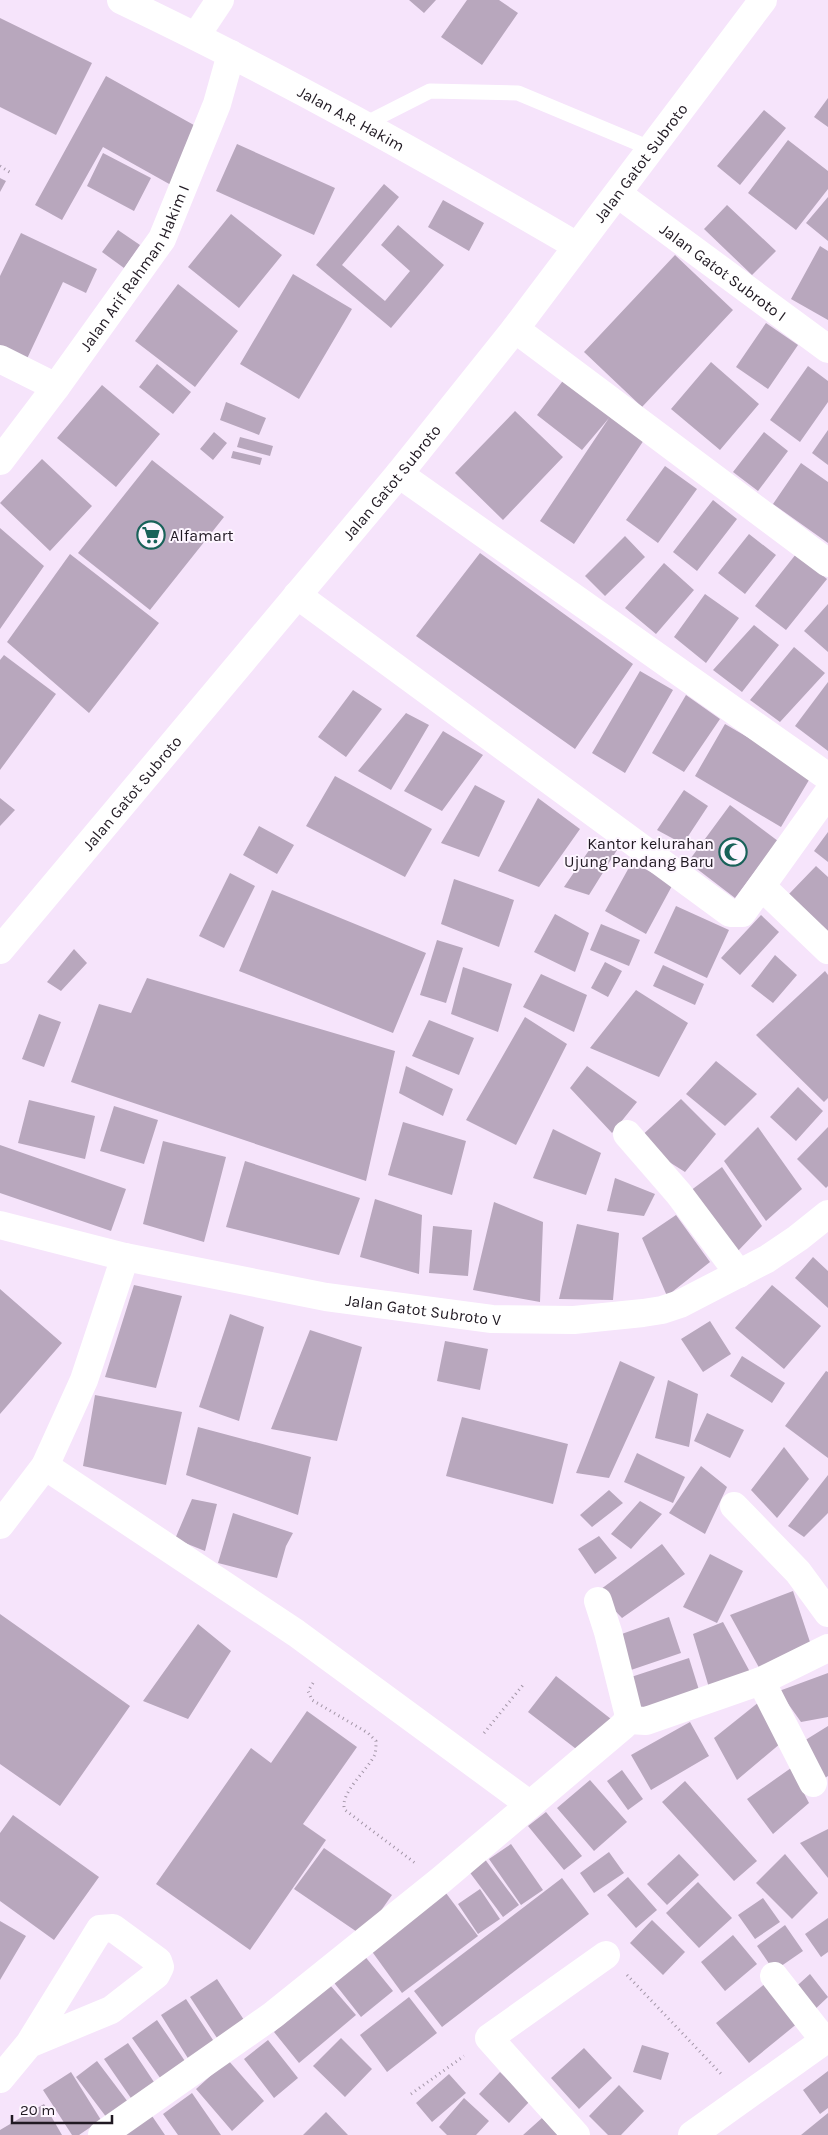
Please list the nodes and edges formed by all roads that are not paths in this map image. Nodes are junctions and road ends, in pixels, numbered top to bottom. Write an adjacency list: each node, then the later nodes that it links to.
1 (121, 0): 4 (street, Jalan A.R. Hakim)
2 (220, 0): 4 (street)
3 (763, 0): 7 (street, Jalan Gatot Subroto)
4 (196, 36): 5 (street, Jalan A.R. Hakim)
5 (231, 54): 6 (street, Jalan A.R. Hakim); 13 (street, Jalan Arif Rahman Hakim I)
6 (363, 125): 7 (lane); 9 (street, Jalan A.R. Hakim)
7 (652, 149): 8 (street, Jalan Gatot Subroto)
8 (618, 194): 9 (street, Jalan Gatot Subroto); 11 (street, Jalan Gatot Subroto I)
9 (577, 246): 10 (street, Jalan Gatot Subroto)
10 (515, 329): 15 (street, Jalan Gatot Subroto); 16 (street)
11 (828, 350)
12 (0, 359): 13 (street)
13 (56, 388): 14 (street, Jalan Arif Rahman Hakim I)
14 (0, 461)
15 (399, 474): 17 (street, Jalan Gatot Subroto); 18 (street)
16 (828, 563)
17 (297, 595): 20 (street); 21 (street, Jalan Gatot Subroto)
18 (828, 777)
19 (828, 793): 20 (street)
20 (762, 887): 22 (street)
21 (0, 950)
22 (828, 950)
23 (627, 1134): 27 (street)
24 (0, 1225): 26 (street, Jalan Gatot Subroto V)
25 (824, 1225): 27 (street, Jalan Gatot Subroto V)
26 (125, 1257): 27 (street, Jalan Gatot Subroto V); 28 (street)
27 (739, 1274)
28 (45, 1466): 30 (street); 37 (street)
29 (734, 1506): 32 (street)
30 (0, 1525)
31 (598, 1601): 35 (street)
32 (828, 1613)
33 (828, 1648): 34 (street)
34 (762, 1681): 35 (street); 36 (street)
35 (628, 1720): 37 (street)
36 (812, 1783)
37 (529, 1804): 44 (street)
38 (606, 1955): 45 (street)
39 (774, 1976): 40 (street)
40 (826, 2039): 43 (street)
41 (29, 2044): 41 (street); 42 (street)
42 (0, 2079)
43 (723, 2126): 46 (street)
44 (102, 2135)
45 (576, 2135)
46 (692, 2135)

